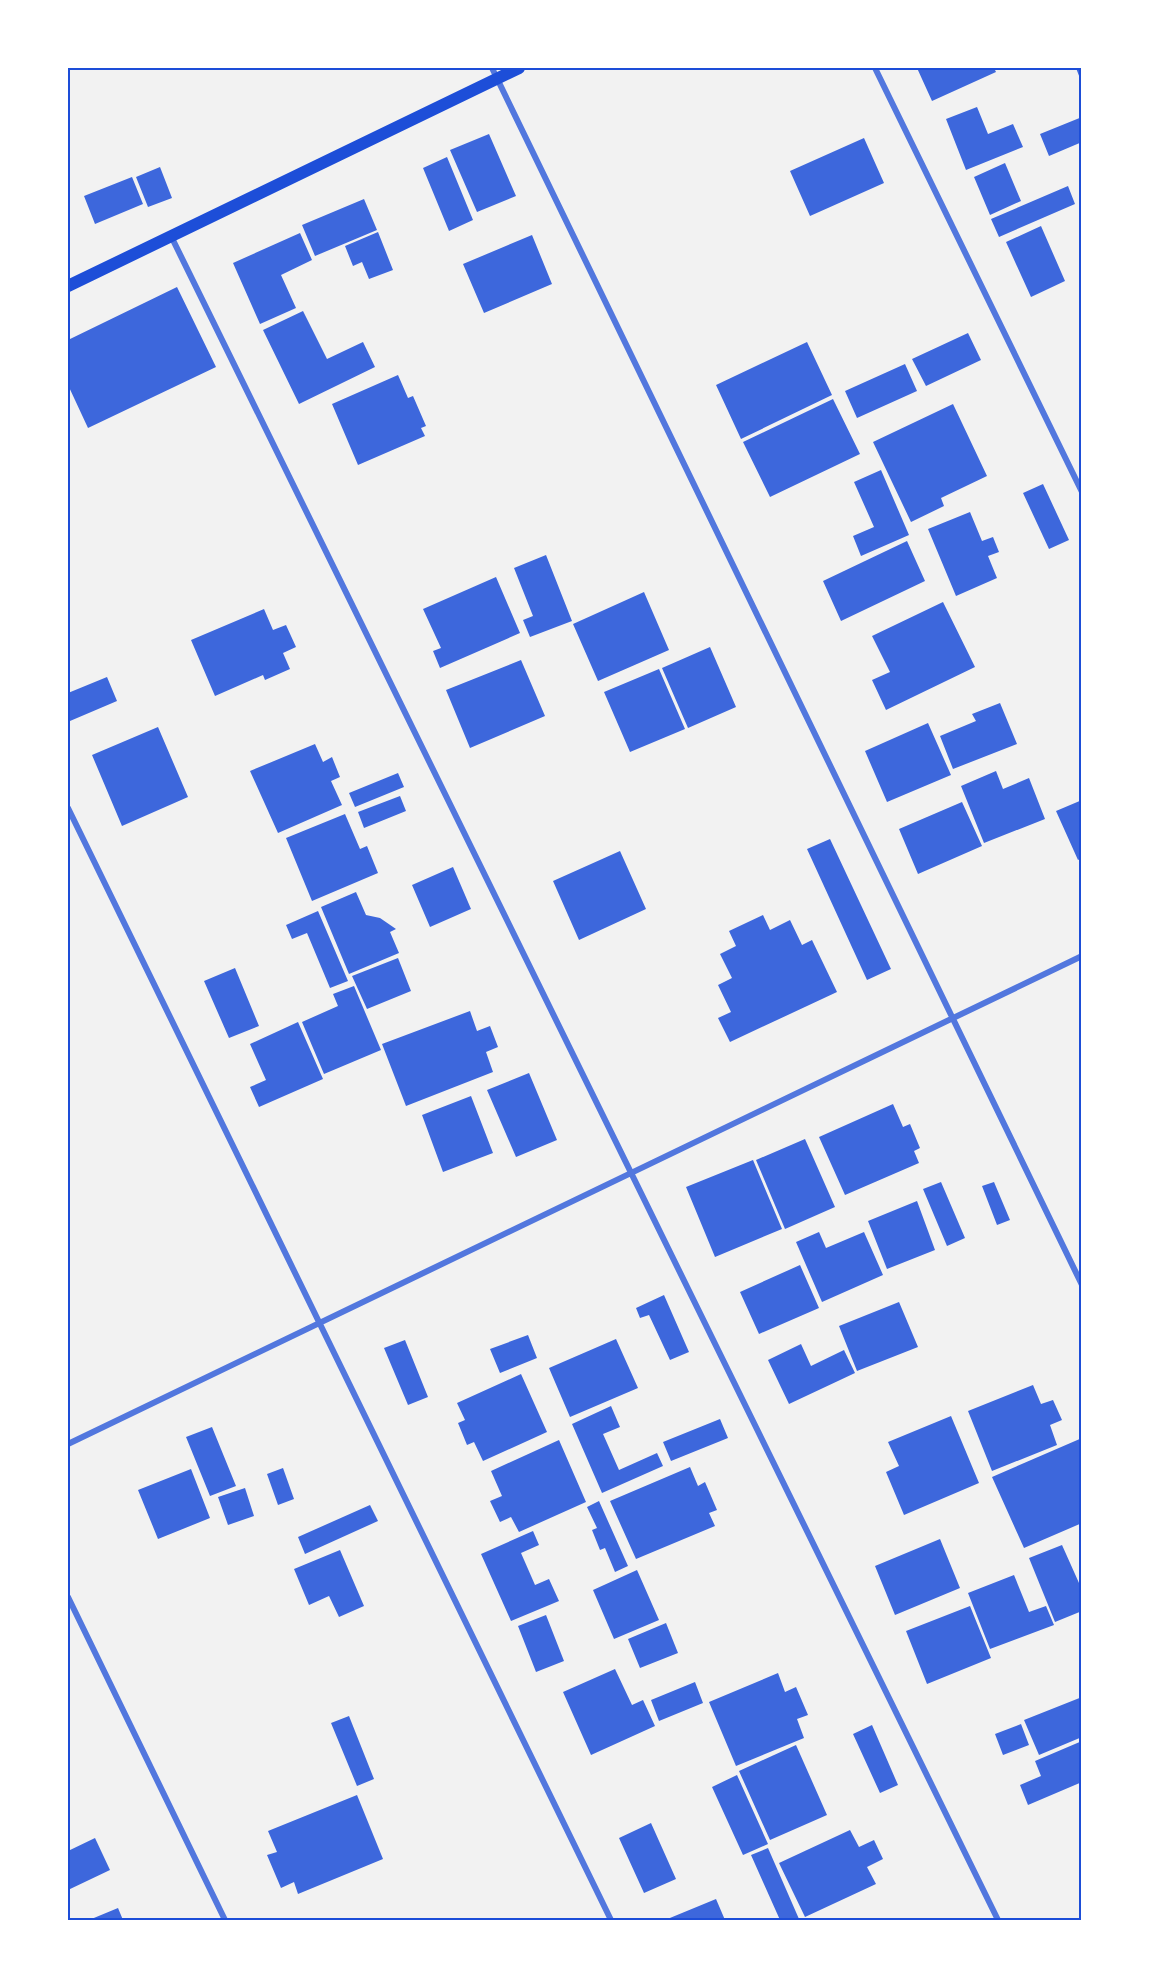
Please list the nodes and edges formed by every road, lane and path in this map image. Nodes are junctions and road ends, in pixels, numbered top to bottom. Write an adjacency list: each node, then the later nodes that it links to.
1 (519, 68): 3 (main road)
2 (875, 68): 6 (street)
3 (494, 73): 4 (main road); 9 (street)
4 (171, 236): 5 (main road); 10 (street)
5 (68, 286)
6 (1082, 492)
7 (68, 808): 12 (street)
8 (1082, 956): 9 (street)
9 (952, 1018): 10 (street); 11 (street)
10 (632, 1172): 12 (street); 17 (street)
11 (1082, 1285)
12 (319, 1322): 13 (street); 16 (street)
13 (68, 1444)
14 (68, 1597): 15 (street)
15 (225, 1920)
16 (611, 1920)
17 (998, 1920)

